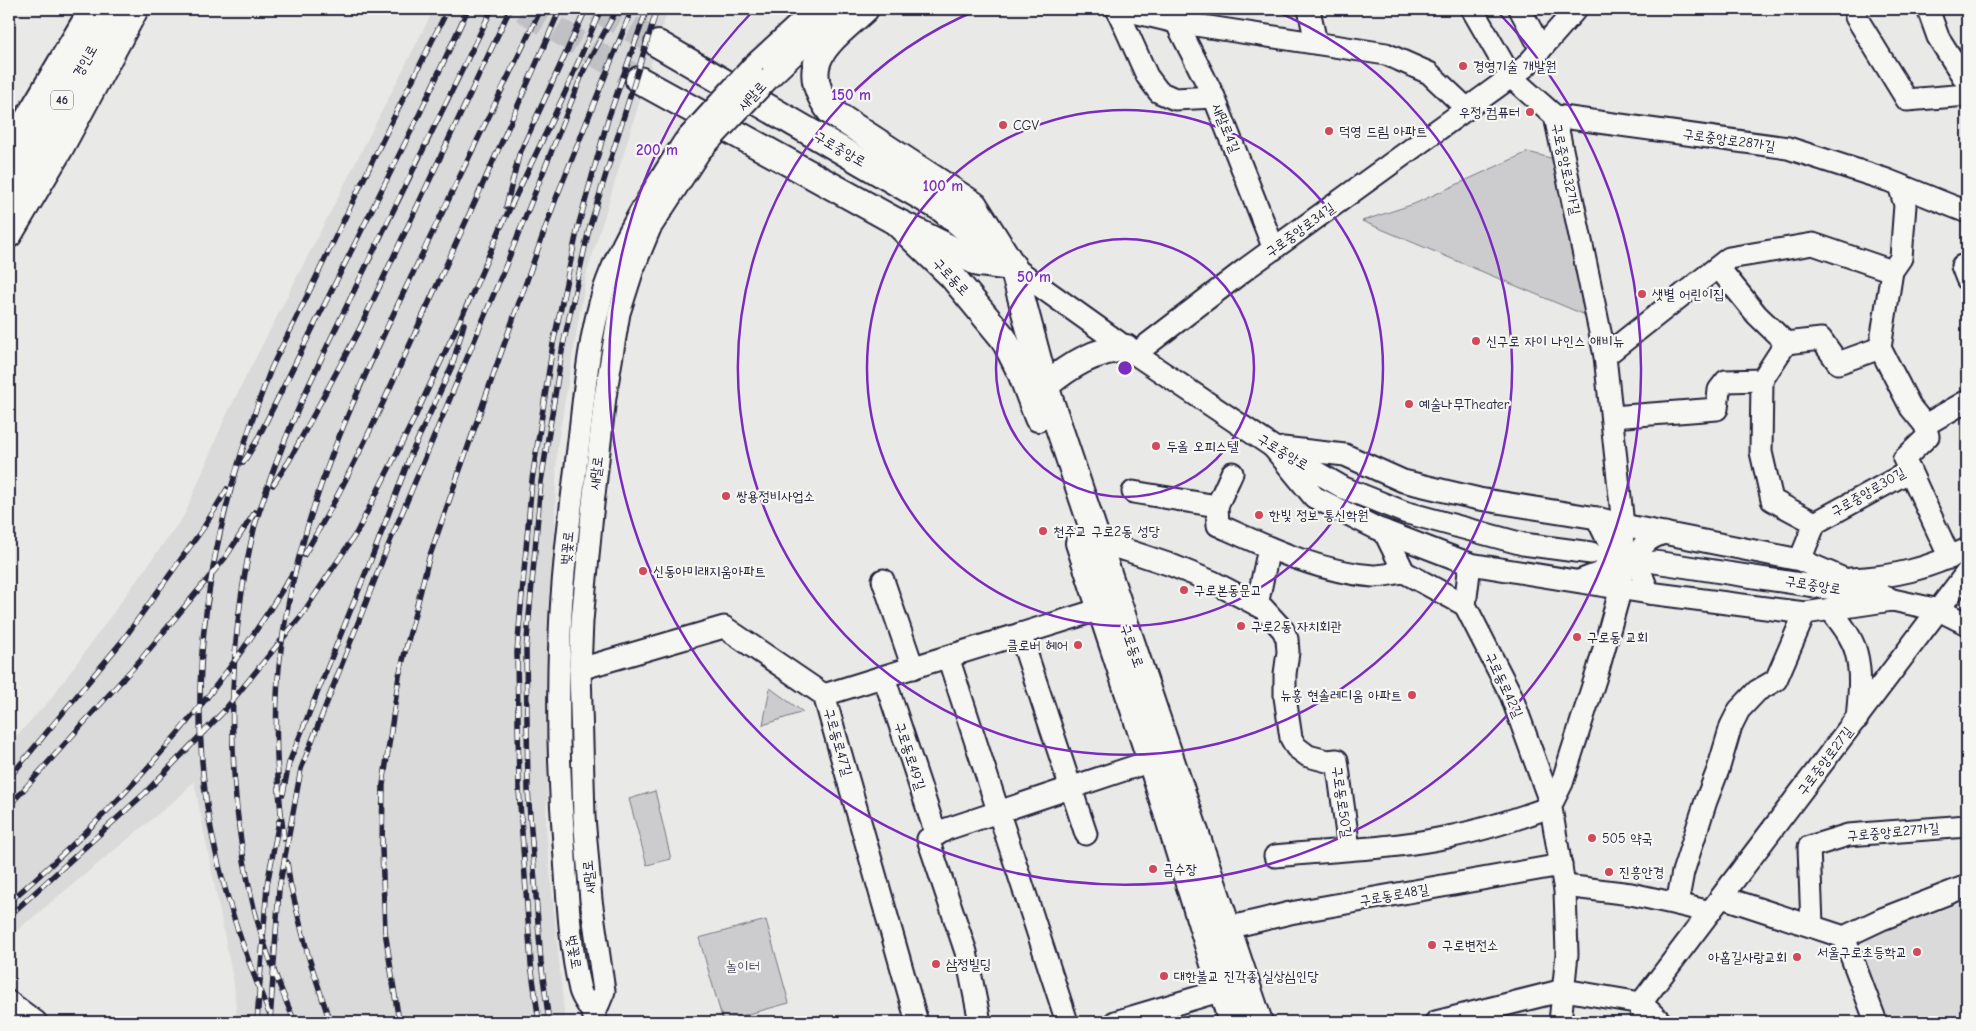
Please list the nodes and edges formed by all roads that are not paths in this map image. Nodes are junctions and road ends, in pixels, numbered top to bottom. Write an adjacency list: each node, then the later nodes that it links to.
1 (73, 9): 30 (main road)
2 (94, 9): 32 (main road, 경인로 / 46)
3 (115, 9): 34 (main road, 경인로 / 46)
4 (135, 9): 37 (main road)
5 (815, 9): 21 (street, 새말로)
6 (842, 9): 21 (street, 새말로)
7 (865, 9): 39 (main road, 구로동로)
8 (1117, 9): 26 (street)
9 (1121, 9): 16 (street)
10 (1309, 9): 18 (street)
11 (1472, 9): 22 (street, 구로중앙로32가길)
12 (1520, 9): 20 (street)
13 (1576, 9): 20 (street, 구로중앙로34길)
14 (1856, 9): 25 (street)
15 (1928, 9): 24 (street)
16 (1175, 15): 17 (street); 26 (street, 새말로4길)
17 (1201, 17): 18 (street)
18 (1316, 43): 28 (street)
19 (658, 44): 39 (main road, 구로중앙로, bridge)
20 (1541, 49): 22 (street, 구로중앙로34길)
21 (761, 71): 27 (street, 새말로, bridge); 31 (street, 새말로, bridge)
22 (1511, 77): 28 (street, 구로중앙로34길); 29 (street, 구로중앙로32가길)
23 (639, 80): 36 (main road, 구로중앙로, bridge)
24 (1967, 83)
25 (1967, 95)
26 (1214, 97): 38 (street, 새말로4길)
27 (717, 104): 31 (street, 벚꽃로, bridge)
28 (1467, 109): 38 (street, 구로중앙로34길)
29 (1555, 116): 33 (street, 구로중앙로28가길); 45 (street, 구로중앙로32가길)
30 (9, 118)
31 (692, 146): 86 (street, 새말로); 110 (street, 벚꽃로)
32 (9, 152)
33 (1899, 185): 35 (street, 구로중앙로28가길); 41 (street)
34 (9, 190)
35 (1967, 212)
36 (895, 221): 39 (main road, 구로중앙로); 46 (main road, 구로동로)
37 (9, 234)
38 (1274, 249): 44 (street, 구로중앙로34길)
39 (1013, 267): 44 (street, 구로중앙로); 46 (main road, 구로동로)
40 (1718, 267): 41 (street); 42 (street); 45 (street)
41 (1892, 271): 43 (street)
42 (1786, 343): 43 (street); 47 (street)
43 (1880, 348): 50 (street)
44 (1130, 351): 46 (main road); 51 (street, 구로중앙로)
45 (1605, 356): 49 (street, 구로중앙로32가길)
46 (1035, 375): 61 (main road, 구로동로); 78 (main road, 구로동로)
47 (1762, 380): 49 (street); 57 (street, 구로중앙로30길)
48 (1967, 402): 50 (street)
49 (1612, 417): 58 (street, 구로중앙로32가길)
50 (1925, 425): 52 (street, 구로중앙로30길)
51 (1273, 447): 56 (street); 59 (street); 63 (street, 구로중앙로)
52 (1910, 471): 57 (street, 구로중앙로30길); 64 (street)
53 (1232, 474): 55 (street)
54 (1133, 492): 55 (street)
55 (1217, 506): 62 (street)
56 (1597, 518): 58 (street); 72 (street)
57 (1815, 523): 65 (street, 구로중앙로30길)
58 (1623, 525): 60 (street); 73 (street, 구로중앙로32가길)
59 (1384, 531): 67 (street); 68 (street)
60 (1665, 533): 65 (street); 74 (street)
61 (1098, 544): 77 (street, 구로동로50길); 104 (main road, 구로동로)
62 (1269, 548): 68 (street); 77 (street)
63 (1591, 553)
64 (1958, 554): 70 (street)
65 (1800, 560): 70 (street)
66 (1655, 562): 75 (street, 구로중앙로)
67 (1470, 564): 72 (street); 76 (street)
68 (1404, 572): 76 (street)
69 (1967, 572): 80 (street, 구로중앙로27길)
70 (1847, 579): 75 (street)
71 (883, 580): 85 (street)
72 (1579, 581): 73 (street)
73 (1621, 588): 74 (street); 92 (street)
74 (1649, 593): 81 (street)
75 (1892, 600): 79 (street); 80 (street, 구로중앙로)
76 (1465, 604): 92 (street, 구로동로42길)
77 (1257, 605): 97 (street, 구로동로50길)
78 (1101, 609): 83 (street); 90 (main road, 구로동로)
79 (1830, 609): 81 (street); 89 (street)
80 (1939, 610): 82 (street, 구로중앙로); 89 (street, 구로중앙로27길)
81 (1805, 613): 101 (street)
82 (1967, 624)
83 (1020, 634): 84 (street); 91 (street)
84 (948, 657): 85 (street); 93 (street)
85 (913, 668): 87 (street)
86 (580, 669): 88 (street, 구로동로47길); 110 (street, 새말로)
87 (884, 677): 88 (street); 95 (street, 구로동로49길)
88 (824, 695): 112 (street, 구로동로47길)
89 (1857, 719): 102 (street, 구로중앙로27길)
90 (1151, 761): 91 (street); 106 (main road, 구로동로)
91 (1070, 787): 93 (street); 96 (street)
92 (1550, 807): 97 (street); 99 (street, 구로동로42길)
93 (999, 811): 95 (street); 114 (street)
94 (1967, 826): 103 (street, 구로중앙로27가길)
95 (938, 834): 113 (street)
96 (1086, 834)
97 (1349, 849): 98 (street, 구로동로50길)
98 (1274, 856)
99 (1563, 876): 101 (street); 104 (street, 구로동로48길); 107 (street, 구로동로42길)
100 (1967, 886): 105 (street)
101 (1677, 904): 102 (street)
102 (1716, 904): 103 (street); 109 (street, 구로중앙로27길)
103 (1812, 925): 105 (street)
104 (1227, 928): 106 (main road, 구로동로)
105 (1844, 937): 121 (street)
106 (1234, 987): 115 (street); 116 (main road, 구로동로); 117 (main road, 구로동로)
107 (1564, 990): 109 (street); 118 (street); 119 (street, 구로동로42길)
108 (9, 1002): 111 (street)
109 (1642, 1012): 120 (street)
110 (595, 1018)
111 (36, 1022)
112 (917, 1022)
113 (980, 1022)
114 (1067, 1022)
115 (1115, 1022)
116 (1232, 1022)
117 (1259, 1022)
118 (1436, 1022)
119 (1560, 1022)
120 (1661, 1022)
121 (1876, 1022)

